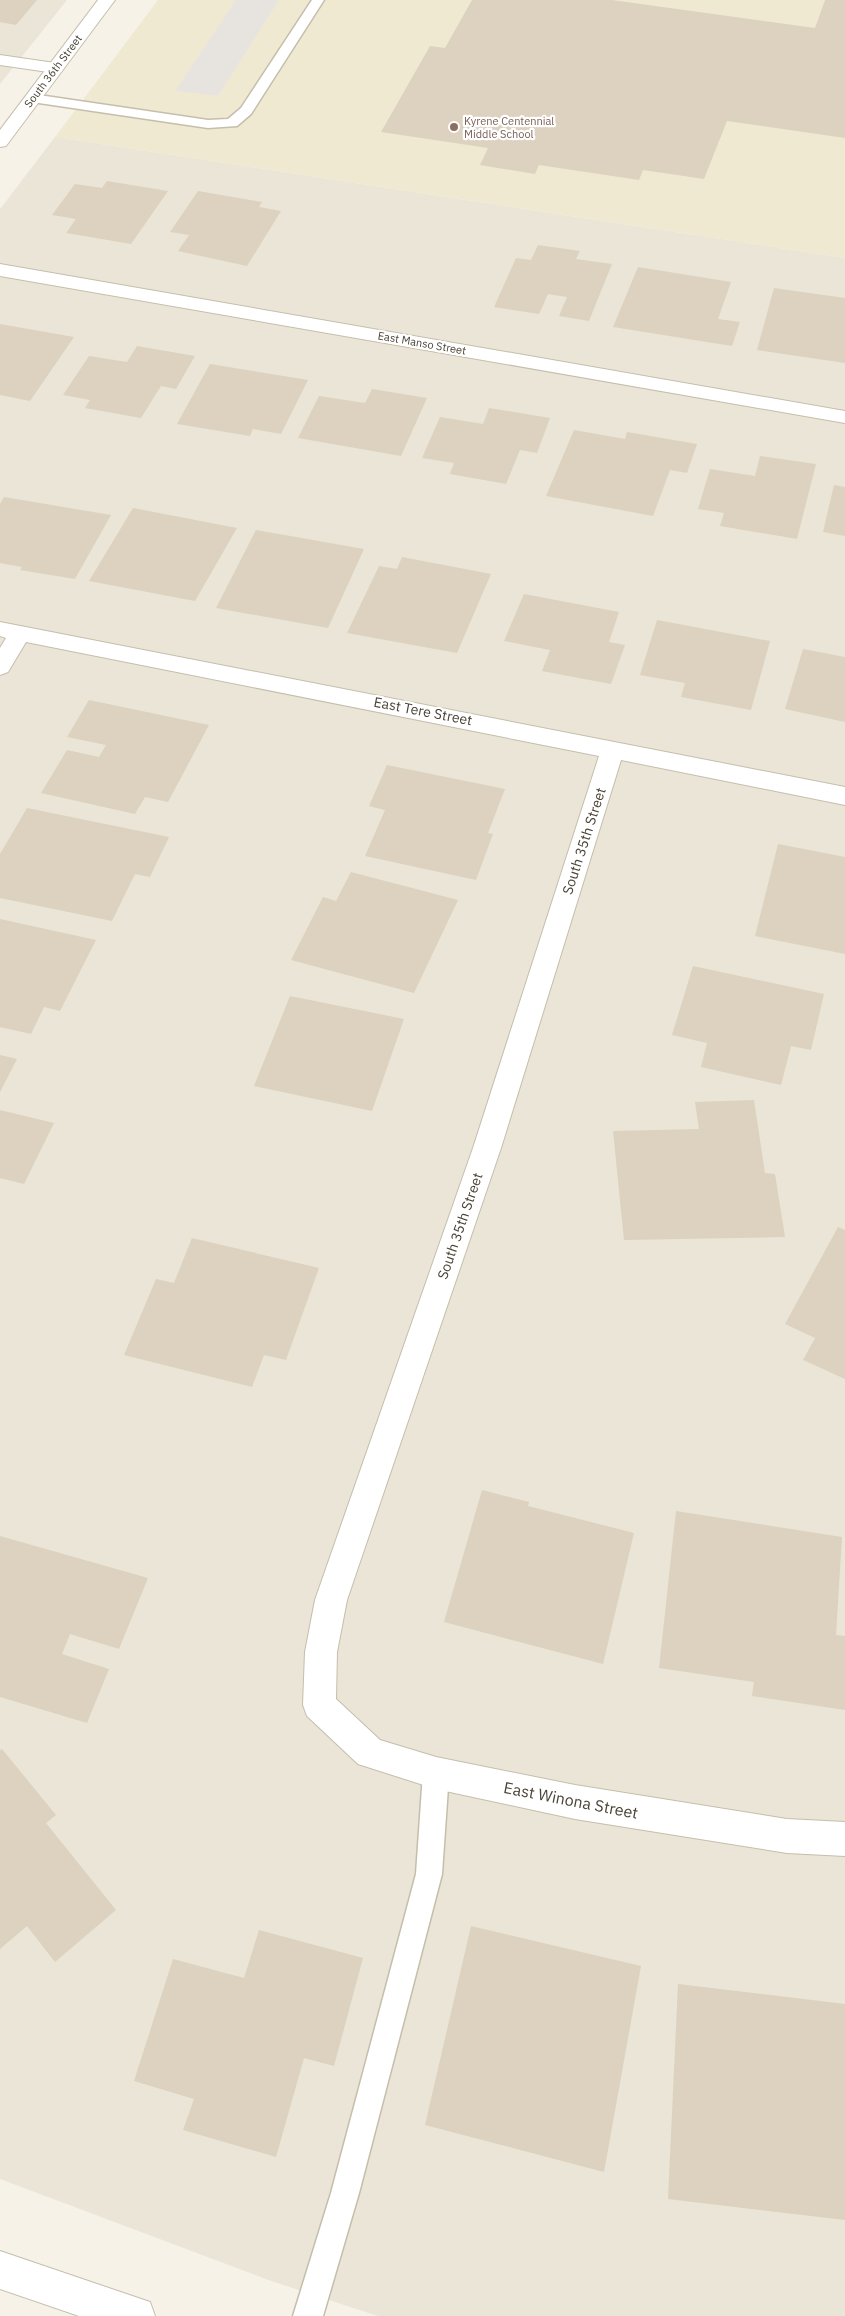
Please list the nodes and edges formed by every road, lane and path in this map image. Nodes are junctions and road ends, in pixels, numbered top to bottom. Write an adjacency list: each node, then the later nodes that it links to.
1 (107, 0): 4 (street, South 36th Street)
2 (318, 0): 5 (lane)
3 (0, 60): 4 (street)
4 (55, 68): 5 (street, South 36th Street)
5 (32, 98): 6 (street, South 36th Street)
6 (0, 142)
7 (0, 270): 8 (street, East Manso Street)
8 (845, 417)
9 (10, 631): 10 (street); 11 (street, East Tere Street)
10 (0, 667)
11 (613, 749): 12 (street, East Tere Street); 13 (street, South 35th Street)
12 (845, 796)
13 (319, 1705): 14 (street, East Winona Street)
14 (436, 1773): 15 (street, East Winona Street); 18 (lane)
15 (845, 1839)
16 (0, 2270): 17 (street)
17 (136, 2316)
18 (308, 2316)

